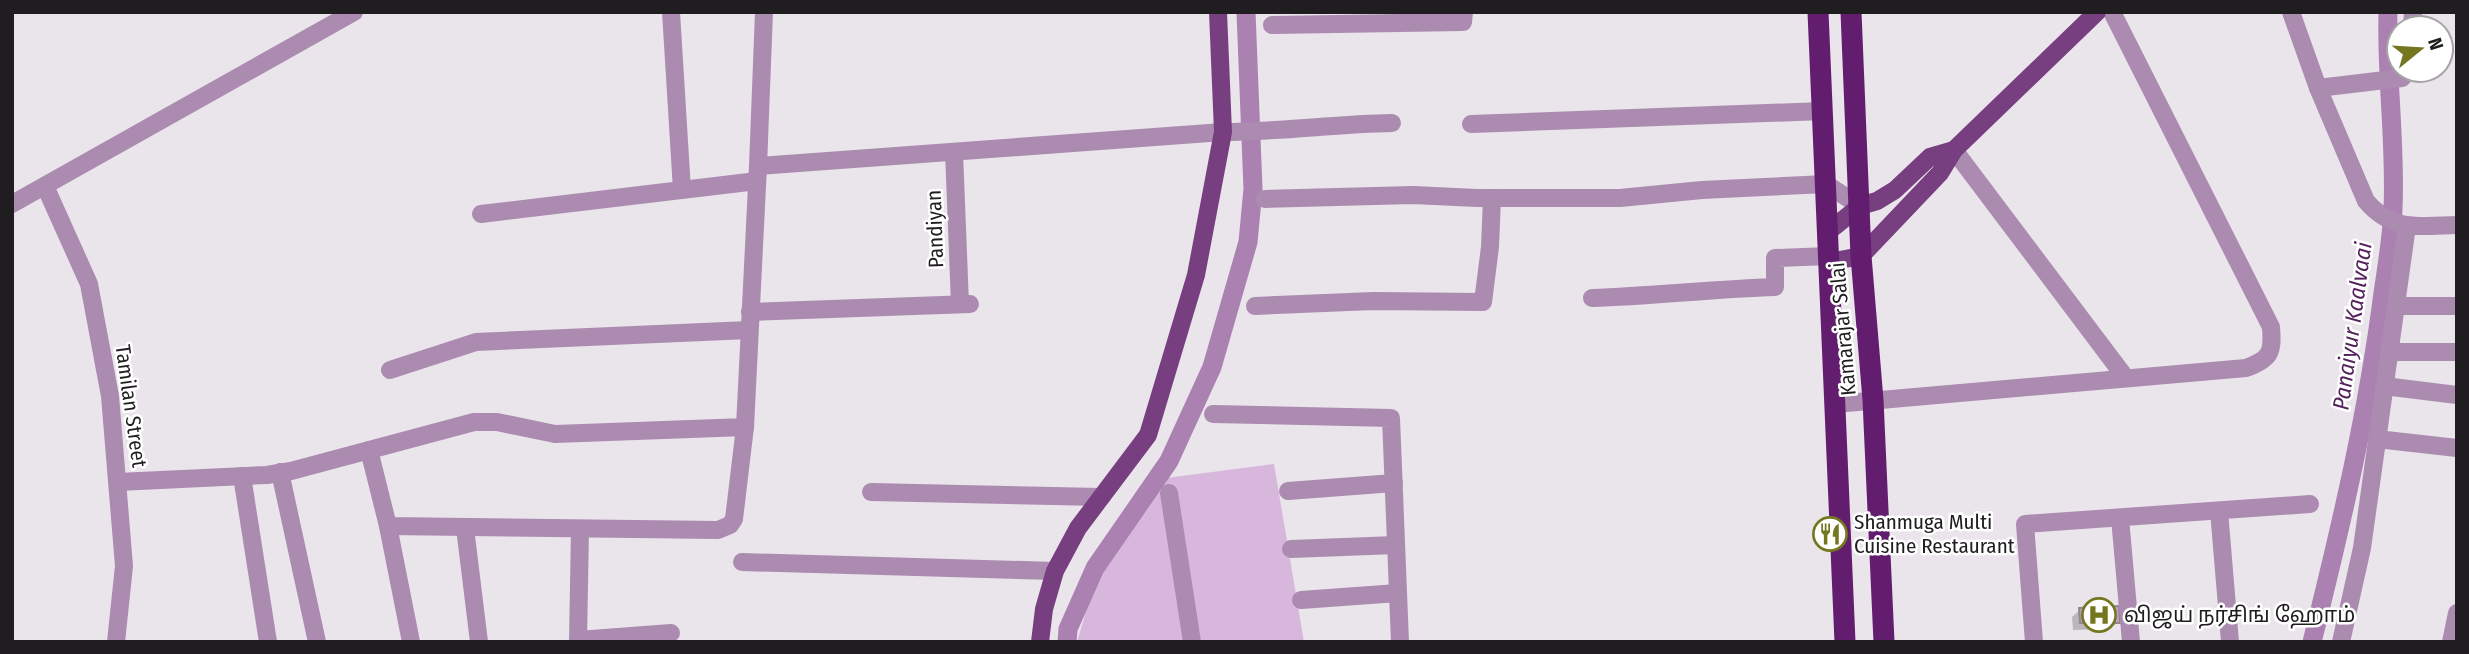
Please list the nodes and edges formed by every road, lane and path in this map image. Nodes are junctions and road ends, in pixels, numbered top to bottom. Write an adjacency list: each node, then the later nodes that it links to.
1 (354, 12): 22 (street)
2 (671, 12): 23 (street)
3 (764, 12): 20 (street)
4 (1218, 12): 17 (main road)
5 (1464, 12): 11 (street)
6 (1818, 12): 14 (highway, Kamarajar Salai)
7 (1851, 12): 27 (highway, Kamarajar Salai)
8 (2097, 12): 18 (main road)
9 (2112, 12): 43 (street)
10 (2291, 12): 13 (street)
11 (1272, 25)
12 (2385, 78): 13 (street)
13 (2318, 88): 30 (street)
14 (1823, 111): 16 (street); 21 (highway, Kamarajar Salai)
15 (1392, 123): 17 (street)
16 (1471, 124)
17 (1223, 132): 19 (street); 60 (main road)
18 (1954, 150): 27 (main road); 32 (main road); 43 (street)
19 (954, 152): 20 (street); 38 (street, Pandiyan)
20 (758, 174): 23 (street); 38 (street)
21 (1826, 184): 24 (street); 27 (street); 31 (highway, Kamarajar Salai)
22 (45, 186): 26 (street); 55 (street, Tamilan Street)
23 (682, 190): 28 (street)
24 (1492, 198): 25 (street); 35 (street)
25 (1265, 199)
26 (12, 205)
27 (1860, 206): 31 (main road); 32 (highway, Kamarajar Salai)
28 (481, 214)
29 (2457, 225): 30 (street)
30 (2404, 226): 36 (street)
31 (1829, 231): 33 (highway, Kamarajar Salai)
32 (1861, 256): 33 (main road); 46 (highway, Kamarajar Salai)
33 (1829, 259): 34 (street); 47 (highway, Kamarajar Salai)
34 (1592, 298)
35 (1255, 306)
36 (2396, 306): 37 (street); 40 (street)
37 (2457, 306)
38 (750, 312): 39 (street)
39 (749, 330): 42 (street); 49 (street)
40 (2389, 352): 41 (street); 44 (street)
41 (2457, 352)
42 (390, 370)
43 (2125, 377): 46 (street)
44 (2384, 386): 45 (street); 50 (street)
45 (2457, 395)
46 (1873, 400): 47 (street); 85 (highway, Kamarajar Salai)
47 (1835, 404): 84 (highway, Kamarajar Salai)
48 (1213, 414): 56 (street)
49 (745, 427): 52 (street); 66 (street)
50 (2377, 439): 51 (street); 89 (street)
51 (2457, 447)
52 (369, 450): 53 (street); 64 (street)
53 (280, 472): 54 (street); 78 (street)
54 (242, 476): 55 (street); 77 (street)
55 (118, 482): 76 (street, Tamilan Street)
56 (1394, 483): 57 (street); 67 (street)
57 (1287, 491)
58 (871, 492): 60 (street)
59 (1169, 493): 82 (street)
60 (1101, 497): 70 (main road)
61 (2310, 505): 62 (street)
62 (2218, 511): 63 (street); 88 (street)
63 (2120, 518): 86 (street); 87 (street)
64 (388, 526): 65 (street); 79 (street)
65 (465, 527): 66 (street); 80 (street)
66 (580, 529): 75 (street)
67 (1396, 545): 68 (street); 71 (street)
68 (1291, 549)
69 (742, 562): 70 (street)
70 (1055, 571): 81 (main road)
71 (1398, 593): 72 (street); 83 (street)
72 (1301, 600)
73 (2457, 613): 90 (street)
74 (671, 633): 75 (street)
75 (578, 641)
76 (116, 642)
77 (268, 642)
78 (317, 642)
79 (411, 642)
80 (479, 642)
81 (1041, 642)
82 (1192, 642)
83 (1400, 642)
84 (1845, 642)
85 (1884, 642)
86 (2034, 642)
87 (2131, 642)
88 (2230, 642)
89 (2341, 642)
90 (2451, 642)

